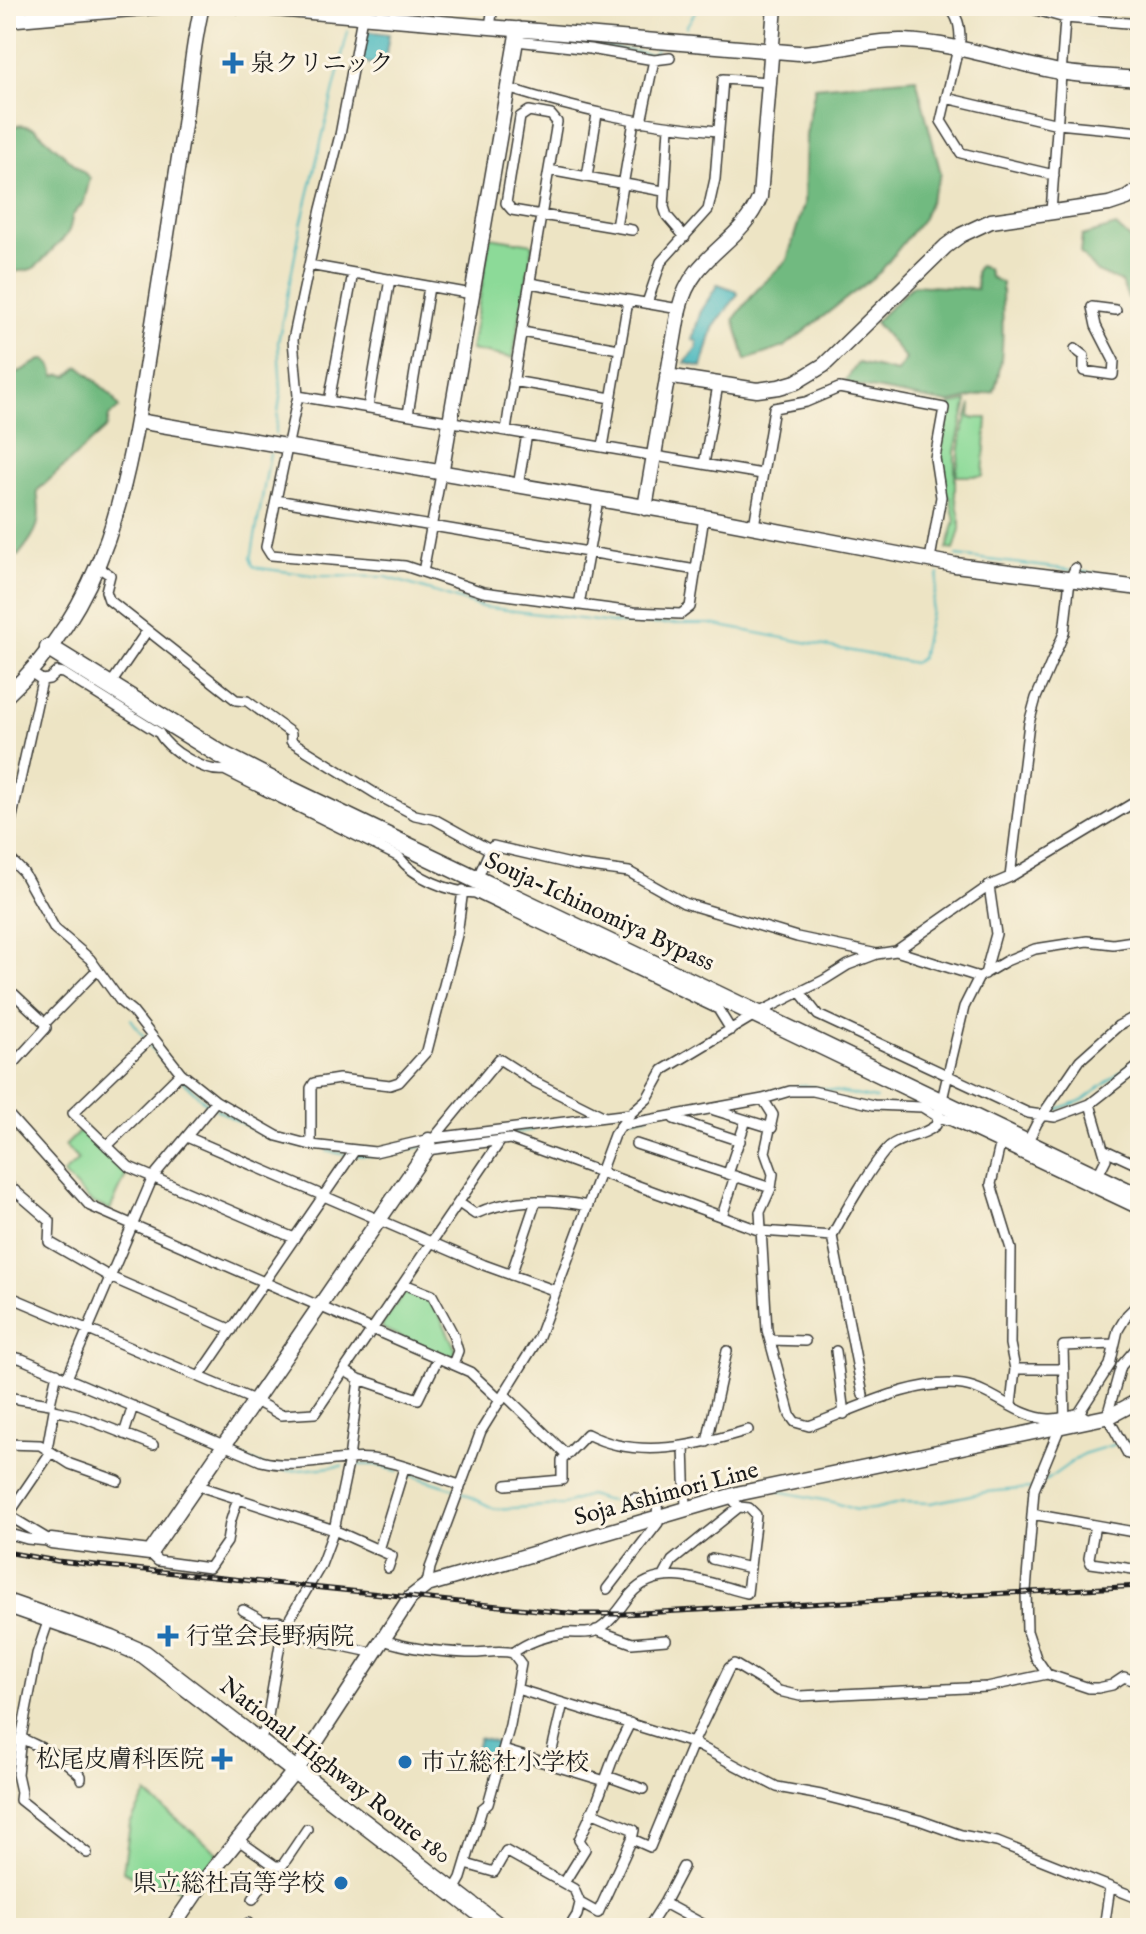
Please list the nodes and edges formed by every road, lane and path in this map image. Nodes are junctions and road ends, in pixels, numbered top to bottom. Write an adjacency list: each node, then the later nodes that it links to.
1 (166, 6): 11 (street)
2 (202, 6): 63 (street)
3 (239, 6): 9 (street)
4 (493, 6): 13 (street)
5 (775, 6): 17 (street)
6 (948, 6): 16 (street)
7 (1022, 6): 10 (street)
8 (1066, 6): 10 (street)
9 (362, 17): 13 (street); 42 (street)
10 (1065, 18): 12 (street); 20 (street)
11 (6, 20)
12 (1140, 24)
13 (490, 27): 14 (street)
14 (517, 35): 15 (street); 23 (street)
15 (619, 47): 17 (street); 19 (street)
16 (958, 49): 17 (street); 20 (street); 24 (street)
17 (772, 51): 22 (street)
18 (670, 58): 19 (street)
19 (654, 60): 26 (street)
20 (1061, 72): 21 (street); 27 (street)
21 (1140, 79)
22 (769, 82): 29 (street); 50 (street)
23 (507, 88): 25 (street); 47 (street)
24 (946, 98): 27 (street); 32 (street)
25 (597, 114): 26 (street); 33 (street)
26 (637, 122): 28 (street); 34 (street)
27 (1058, 124): 30 (street); 32 (street)
28 (669, 127): 29 (street); 36 (street)
29 (718, 131): 41 (street)
30 (1140, 132)
31 (549, 170): 33 (street); 38 (street); 38 (street)
32 (1054, 175): 37 (street)
33 (587, 177): 34 (street)
34 (623, 184): 36 (street); 39 (street)
35 (1140, 189): 37 (street)
36 (663, 191): 41 (street)
37 (1051, 212): 57 (street)
38 (542, 214): 39 (street); 45 (street)
39 (616, 227): 40 (street)
40 (632, 230)
41 (685, 237): 49 (street)
42 (309, 265): 43 (street); 58 (street)
43 (353, 273): 44 (street); 60 (street)
44 (390, 279): 46 (street); 61 (street)
45 (530, 283): 48 (street); 52 (street)
46 (429, 287): 47 (street); 62 (street)
47 (472, 294): 64 (street)
48 (628, 301): 49 (street); 53 (street)
49 (647, 303): 50 (street)
50 (679, 309): 55 (street)
51 (1116, 310): 54 (street)
52 (522, 332): 53 (street); 56 (street)
53 (619, 349): 59 (street)
54 (1075, 349)
55 (667, 376): 57 (street); 69 (street)
56 (513, 381): 59 (street); 65 (street)
57 (718, 385): 70 (street)
58 (298, 396): 60 (street); 67 (street)
59 (611, 398): 68 (street)
60 (329, 401): 61 (street)
61 (368, 407): 62 (street)
62 (408, 414): 64 (street)
63 (138, 421): 67 (street); 82 (street)
64 (450, 421): 65 (street); 71 (street)
65 (506, 431): 66 (street)
66 (527, 434): 68 (street); 73 (street)
67 (286, 447): 71 (street); 74 (street)
68 (603, 447): 69 (street)
69 (653, 456): 70 (street); 76 (street)
70 (704, 464): 72 (street)
71 (441, 474): 73 (street); 78 (street)
72 (762, 474): 79 (street); 81 (street)
73 (518, 486): 75 (street)
74 (276, 500): 78 (street); 84 (street)
75 (598, 500): 76 (street); 80 (street)
76 (645, 508): 77 (street)
77 (704, 517): 79 (street); 83 (street)
78 (433, 526): 80 (street); 84 (street)
79 (754, 526): 81 (street)
80 (589, 552): 83 (street); 87 (street)
81 (930, 559): 85 (street)
82 (98, 567): 88 (street); 89 (street)
83 (696, 570): 87 (street)
84 (423, 572): 87 (street)
85 (1073, 574): 86 (street); 97 (street)
86 (1140, 588)
87 (579, 605)
88 (147, 631): 91 (street); 95 (street)
89 (49, 648): 90 (street); 91 (highway, Souja-Ichinomiya Bypass)
90 (36, 676): 91 (street); 92 (street); 94 (street)
91 (105, 691): 98 (highway, Souja-Ichinomiya Bypass)
92 (6, 696)
93 (1140, 799): 97 (street)
94 (6, 844)
95 (490, 850): 98 (street); 102 (street)
96 (6, 855): 103 (street)
97 (1010, 877): 99 (street)
98 (469, 882): 107 (highway, Souja-Ichinomiya Bypass); 110 (street); 135 (street)
99 (989, 886): 101 (street); 104 (street)
100 (1140, 940): 104 (street)
101 (896, 951): 102 (street); 104 (street)
102 (877, 954): 105 (street)
103 (97, 970): 109 (street); 111 (street)
104 (982, 976): 114 (street)
105 (800, 992): 107 (street); 114 (street)
106 (6, 995): 109 (street)
107 (758, 1013): 110 (street); 120 (highway, Souja-Ichinomiya Bypass)
108 (1140, 1014): 123 (street)
109 (45, 1023): 113 (street)
110 (731, 1030): 125 (street)
111 (149, 1040): 115 (street); 136 (street)
112 (1140, 1065): 117 (street)
113 (6, 1072)
114 (948, 1073): 120 (street); 123 (street)
115 (179, 1075): 118 (street); 136 (street)
116 (763, 1099): 119 (street); 120 (street); 127 (street)
117 (1090, 1104): 123 (street); 137 (street)
118 (213, 1105): 128 (street); 135 (street)
119 (713, 1109): 124 (street); 126 (street)
120 (940, 1109): 129 (highway, Souja-Ichinomiya Bypass); 156 (street)
121 (6, 1112): 154 (street)
122 (603, 1116): 125 (street); 133 (street); 133 (street)
123 (1042, 1116): 132 (street)
124 (671, 1118): 125 (street); 131 (street)
125 (626, 1119): 140 (street)
126 (746, 1120): 127 (street); 131 (street)
127 (772, 1128): 145 (street)
128 (187, 1137): 142 (street); 146 (street)
129 (1002, 1138): 132 (highway, Souja-Ichinomiya Bypass); 151 (street); 179 (street)
130 (501, 1140): 133 (street); 140 (street); 149 (street)
131 (740, 1141): 141 (street)
132 (1027, 1143): 143 (highway, Souja-Ichinomiya Bypass)
133 (429, 1144): 138 (street); 153 (street)
134 (636, 1144): 141 (street)
135 (311, 1145): 138 (street)
136 (107, 1146): 142 (street)
137 (1103, 1149): 139 (street); 143 (street)
138 (353, 1154): 146 (street)
139 (1140, 1166)
140 (600, 1172): 150 (street); 152 (street)
141 (732, 1175): 145 (street); 152 (street)
142 (153, 1177): 154 (street); 157 (street)
143 (1097, 1177): 147 (highway, Souja-Ichinomiya Bypass)
144 (6, 1183): 160 (street)
145 (771, 1188): 155 (street)
146 (324, 1196): 153 (street); 157 (street)
147 (1140, 1198)
148 (536, 1201): 149 (street); 150 (street); 159 (street)
149 (459, 1203): 158 (street)
150 (588, 1206): 163 (street)
151 (1140, 1210)
152 (722, 1216): 155 (street)
153 (378, 1219): 158 (street); 166 (street)
154 (133, 1223): 160 (street); 161 (street)
155 (761, 1231): 156 (street); 170 (street)
156 (832, 1236): 185 (street)
157 (294, 1238): 161 (street)
158 (433, 1242): 159 (street); 162 (street)
159 (511, 1275): 163 (street)
160 (110, 1277): 167 (street); 169 (street)
161 (265, 1282): 166 (street); 169 (street)
162 (404, 1284): 168 (street); 178 (street)
163 (556, 1291): 187 (street)
164 (6, 1295): 167 (street)
165 (1140, 1302): 172 (street)
166 (320, 1306): 168 (street); 188 (street)
167 (87, 1328): 182 (street); 183 (street)
168 (373, 1328): 177 (street); 181 (street)
169 (232, 1330): 183 (street)
170 (770, 1340): 171 (street); 192 (street)
171 (805, 1341)
172 (1114, 1344): 180 (street); 194 (street)
173 (1140, 1344): 193 (street)
174 (727, 1351): 198 (street)
175 (836, 1351): 192 (street)
176 (6, 1355): 182 (street)
177 (438, 1358): 178 (street); 184 (street)
178 (453, 1364): 187 (street)
179 (1015, 1369): 180 (street); 190 (street)
180 (1063, 1369): 195 (street)
181 (345, 1371): 184 (street); 188 (street)
182 (62, 1376): 186 (street); 191 (street)
183 (199, 1377): 188 (street)
184 (359, 1379): 206 (street)
185 (863, 1395)
186 (6, 1397)
187 (503, 1398): 204 (street); 210 (street)
188 (254, 1400): 202 (street)
189 (1140, 1400): 193 (street, Soja Ashimori Line)
190 (1011, 1405): 192 (street); 195 (street)
191 (133, 1406): 197 (street); 202 (street)
192 (844, 1414)
193 (1107, 1416): 194 (street, Soja Ashimori Line); 205 (street)
194 (1084, 1417): 195 (street, Soja Ashimori Line)
195 (1063, 1423): 214 (street, Soja Ashimori Line); 216 (street)
196 (748, 1430): 198 (street)
197 (124, 1434): 200 (street); 203 (street)
198 (707, 1442): 201 (street)
199 (6, 1444): 203 (street)
200 (153, 1445)
201 (684, 1446): 204 (street); 215 (street)
202 (221, 1448): 206 (street); 209 (street)
203 (49, 1450): 208 (street); 217 (street)
204 (566, 1454): 211 (street)
205 (1140, 1456)
206 (349, 1459): 207 (street); 220 (street)
207 (404, 1468): 210 (street); 224 (street)
208 (118, 1481)
209 (196, 1485): 212 (street); 225 (street)
210 (460, 1485): 231 (street)
211 (506, 1485)
212 (238, 1498): 220 (street); 225 (street)
213 (634, 1498): 218 (street)
214 (734, 1502): 215 (street, Soja Ashimori Line); 228 (street); 230 (street)
215 (686, 1509): 218 (street, Soja Ashimori Line)
216 (1032, 1514): 219 (street); 241 (street)
217 (7, 1516): 223 (street)
218 (658, 1517): 231 (street, Soja Ashimori Line); 232 (street)
219 (1095, 1525): 222 (street); 229 (street)
220 (334, 1530): 224 (street); 236 (street)
221 (6, 1533): 223 (street)
222 (1140, 1533)
223 (51, 1541): 225 (street)
224 (379, 1550): 227 (street)
225 (150, 1553)
226 (712, 1559): 228 (street)
227 (388, 1568)
228 (750, 1568): 230 (street)
229 (1140, 1570)
230 (664, 1576): 237 (street)
231 (427, 1585): 239 (street)
232 (607, 1589)
233 (6, 1603): 235 (highway, National Highway Route 180)
234 (243, 1610): 236 (street)
235 (49, 1619): 247 (street); 248 (highway, National Highway Route 180)
236 (286, 1625): 239 (street); 248 (street)
237 (596, 1630): 238 (street); 240 (street)
238 (666, 1640)
239 (379, 1647): 240 (street); 252 (street)
240 (513, 1653): 243 (street)
241 (1047, 1674): 242 (street); 249 (street)
242 (1140, 1683)
243 (517, 1689): 244 (street); 250 (street)
244 (563, 1703): 245 (street); 251 (street)
245 (630, 1723): 249 (street); 253 (street)
246 (6, 1739): 247 (street)
247 (21, 1739): 254 (street); 260 (street)
248 (259, 1741): 252 (highway, National Highway Route 180)
249 (693, 1743): 259 (street); 265 (street)
250 (503, 1750): 251 (street); 261 (street)
251 (549, 1763): 253 (street)
252 (296, 1770): 258 (street); 266 (highway, National Highway Route 180)
253 (606, 1778): 255 (street); 256 (street)
254 (81, 1779)
255 (643, 1789)
256 (591, 1812): 259 (street); 264 (street)
257 (307, 1829): 262 (street)
258 (237, 1839): 262 (street); 271 (street)
259 (632, 1839): 269 (street)
260 (87, 1853)
261 (466, 1864): 264 (street); 266 (street)
262 (275, 1866): 267 (street)
263 (683, 1867): 270 (street)
264 (564, 1883): 269 (street)
265 (1110, 1887): 268 (street); 276 (street)
266 (453, 1892): 272 (highway, National Highway Route 180)
267 (253, 1899)
268 (1140, 1899)
269 (580, 1903): 273 (street)
270 (664, 1903): 274 (street); 275 (street)
271 (177, 1926)
272 (500, 1928)
273 (569, 1928)
274 (648, 1928)
275 (710, 1928)
276 (1104, 1928)

